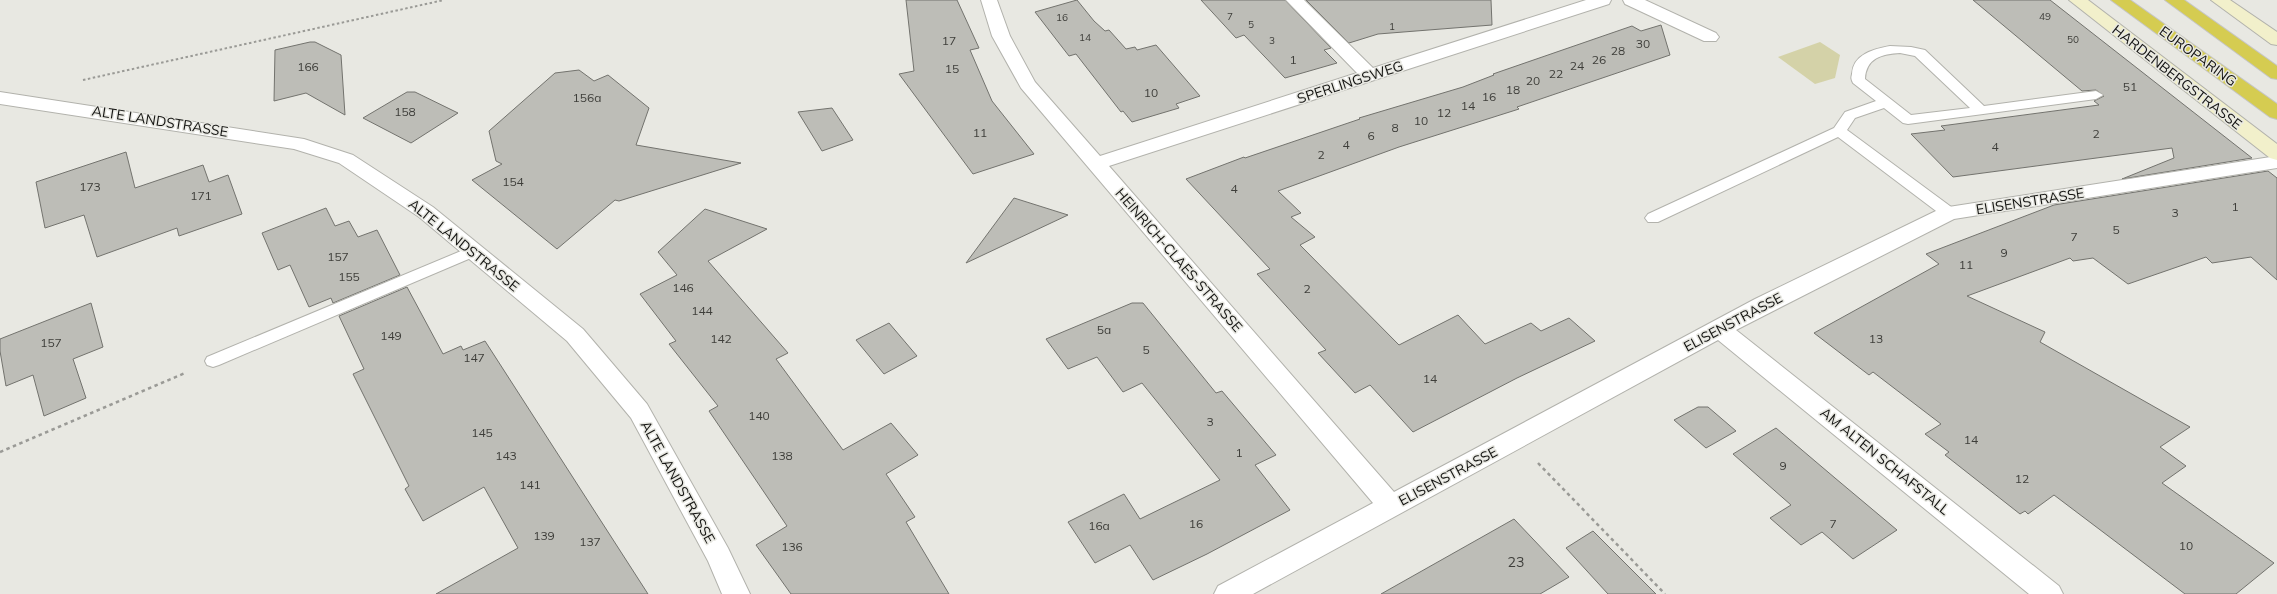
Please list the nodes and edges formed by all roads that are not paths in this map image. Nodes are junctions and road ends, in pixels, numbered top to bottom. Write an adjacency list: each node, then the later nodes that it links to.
1 (990, 0): 21 (street, HEINRICH-CLAES-STRASSE)
2 (1294, 0): 12 (street)
3 (1603, 0): 12 (street, SPERLINGSWEG)
4 (1631, 0): 9 (street)
5 (2077, 0): 19 (main road, HARDENBERGSTRASSE)
6 (2119, 0): 17 (highway, EUROPARING)
7 (2173, 0): 11 (highway)
8 (2219, 0): 10 (main road)
9 (1710, 37)
10 (2277, 40)
11 (2277, 74)
12 (1369, 75): 21 (street, SPERLINGSWEG)
13 (2096, 95): 16 (lane)
14 (0, 98): 24 (street, ALTE LANDSTRASSE)
15 (1885, 103): 16 (lane); 16 (lane); 18 (lane)
16 (1980, 110)
17 (2277, 113)
18 (1839, 131): 22 (lane); 23 (lane)
19 (2277, 154)
20 (2277, 162): 22 (street, ELISENSTRASSE)
21 (1096, 164): 27 (street, HEINRICH-CLAES-STRASSE)
22 (1949, 214): 25 (street, ELISENSTRASSE)
23 (1652, 218)
24 (473, 251): 26 (lane); 28 (street, ALTE LANDSTRASSE)
25 (1720, 329): 27 (street, ELISENSTRASSE); 30 (street, AM ALTEN SCHAFSTALL)
26 (213, 361)
27 (1391, 506): 29 (street, ELISENSTRASSE)
28 (736, 594)
29 (1228, 594)
30 (2049, 594)

